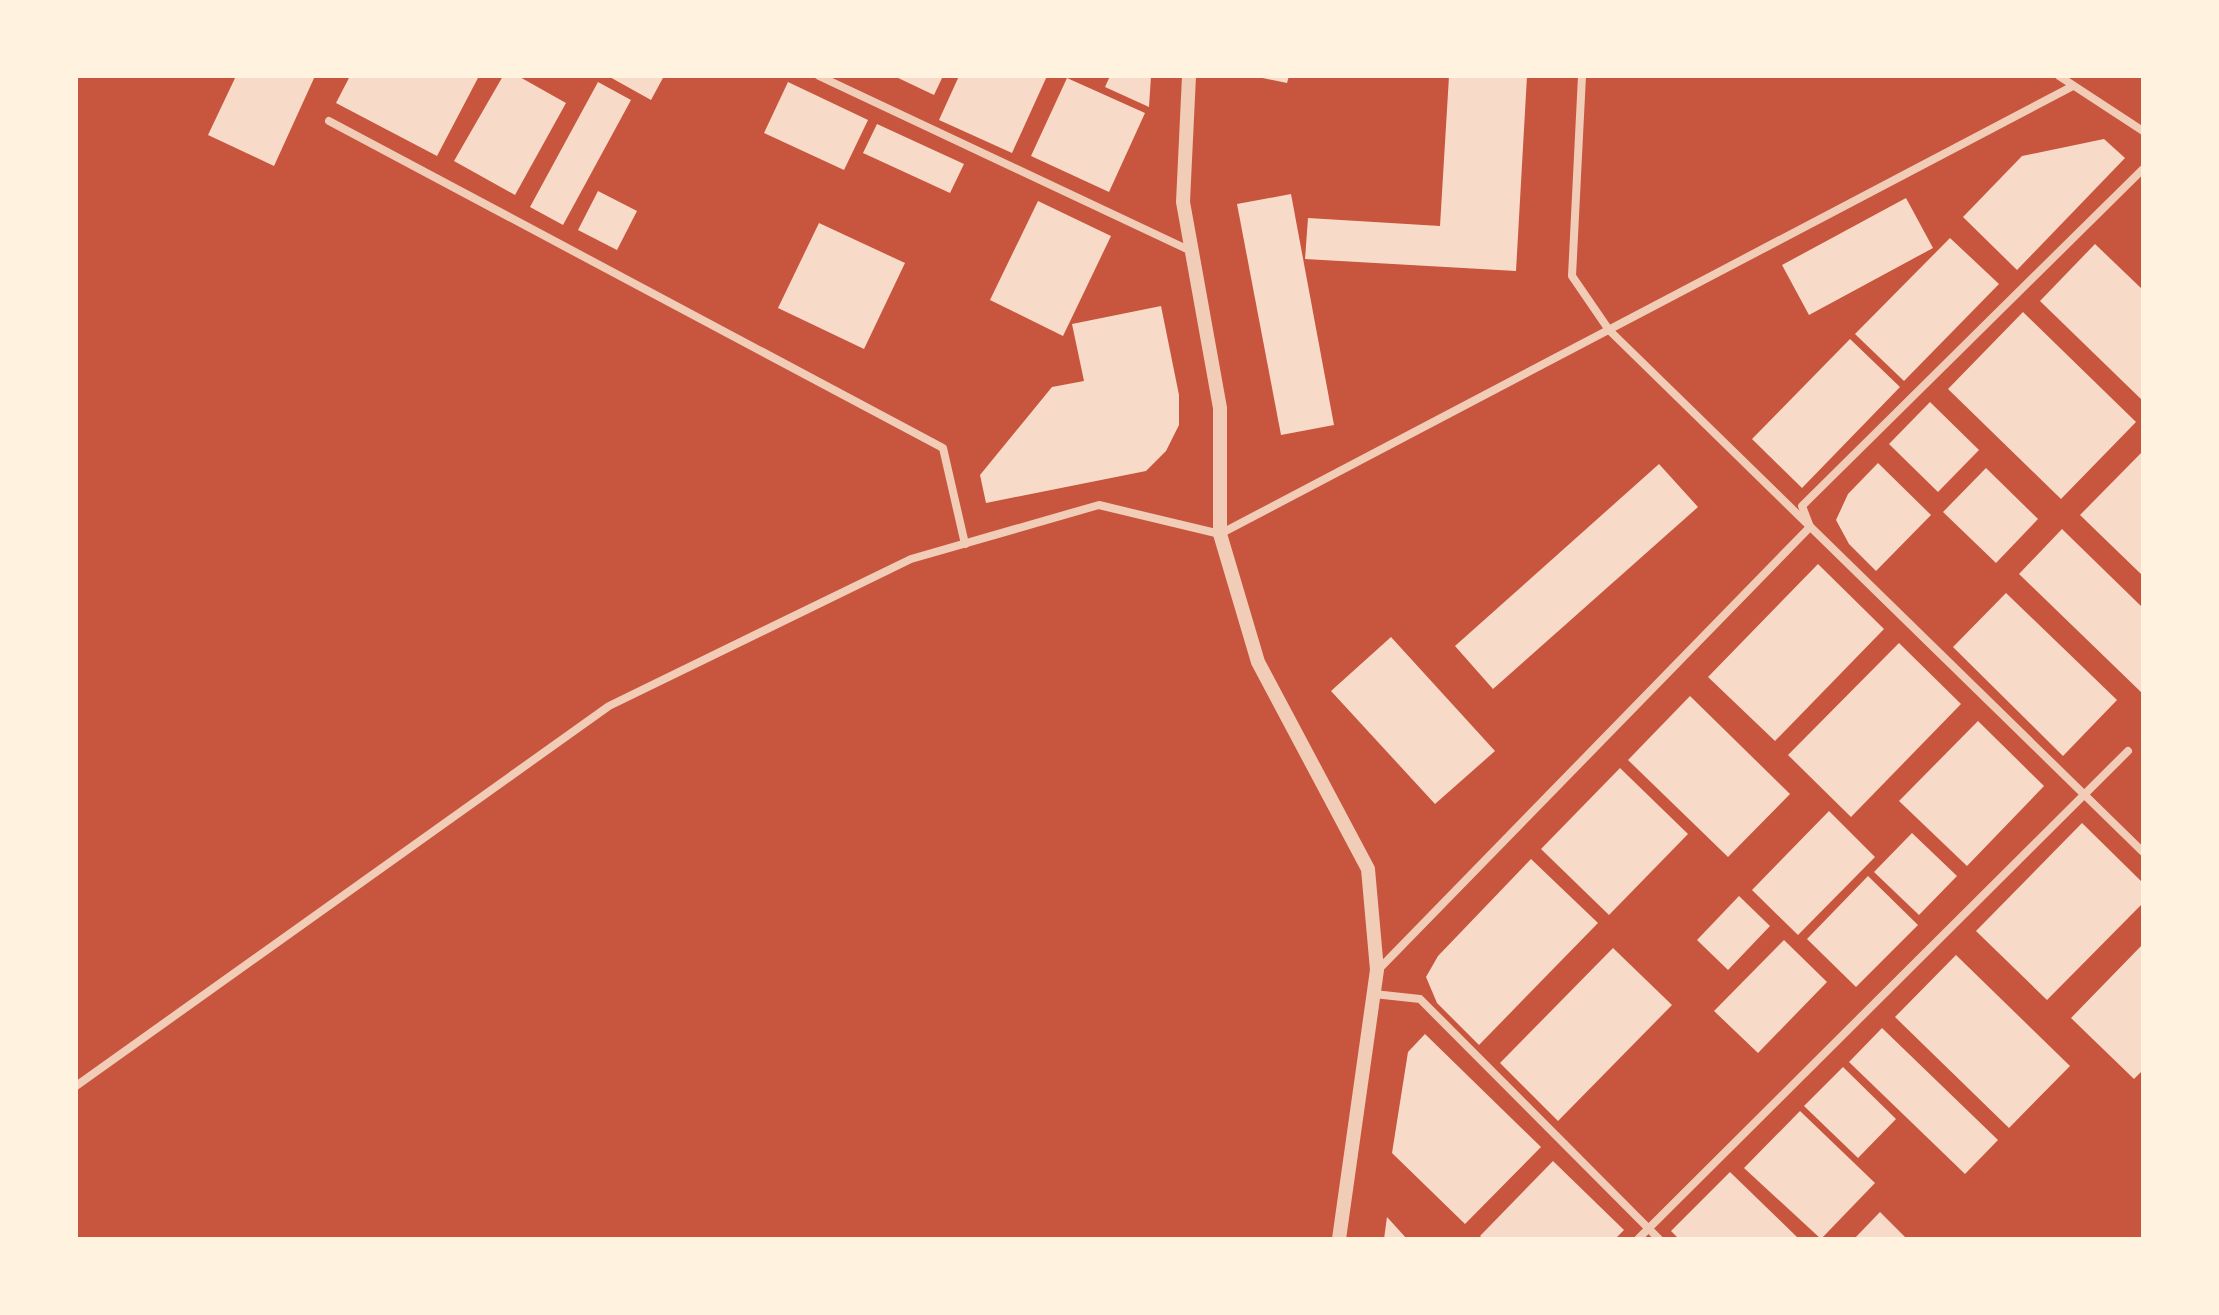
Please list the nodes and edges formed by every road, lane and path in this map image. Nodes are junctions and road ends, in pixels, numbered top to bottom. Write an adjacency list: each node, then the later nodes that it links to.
1 (819, 76): 9 (street)
2 (1189, 76): 9 (street)
3 (1582, 76): 10 (street)
4 (2059, 76): 5 (street)
5 (2073, 86): 7 (street); 10 (street)
6 (329, 121): 13 (street)
7 (2143, 131)
8 (2143, 169): 11 (street)
9 (1192, 251): 12 (street)
10 (1609, 330): 11 (street); 12 (street)
11 (1810, 527): 15 (street); 17 (street)
12 (1220, 534): 13 (street); 17 (street)
13 (965, 544): 19 (street)
14 (2128, 751): 15 (street)
15 (2084, 794): 16 (street); 20 (street)
16 (2143, 852)
17 (1377, 970): 18 (street)
18 (1374, 994): 20 (street); 21 (street)
19 (76, 1086)
20 (1648, 1228): 22 (street); 23 (street)
21 (1339, 1239)
22 (1638, 1239)
23 (1659, 1239)

